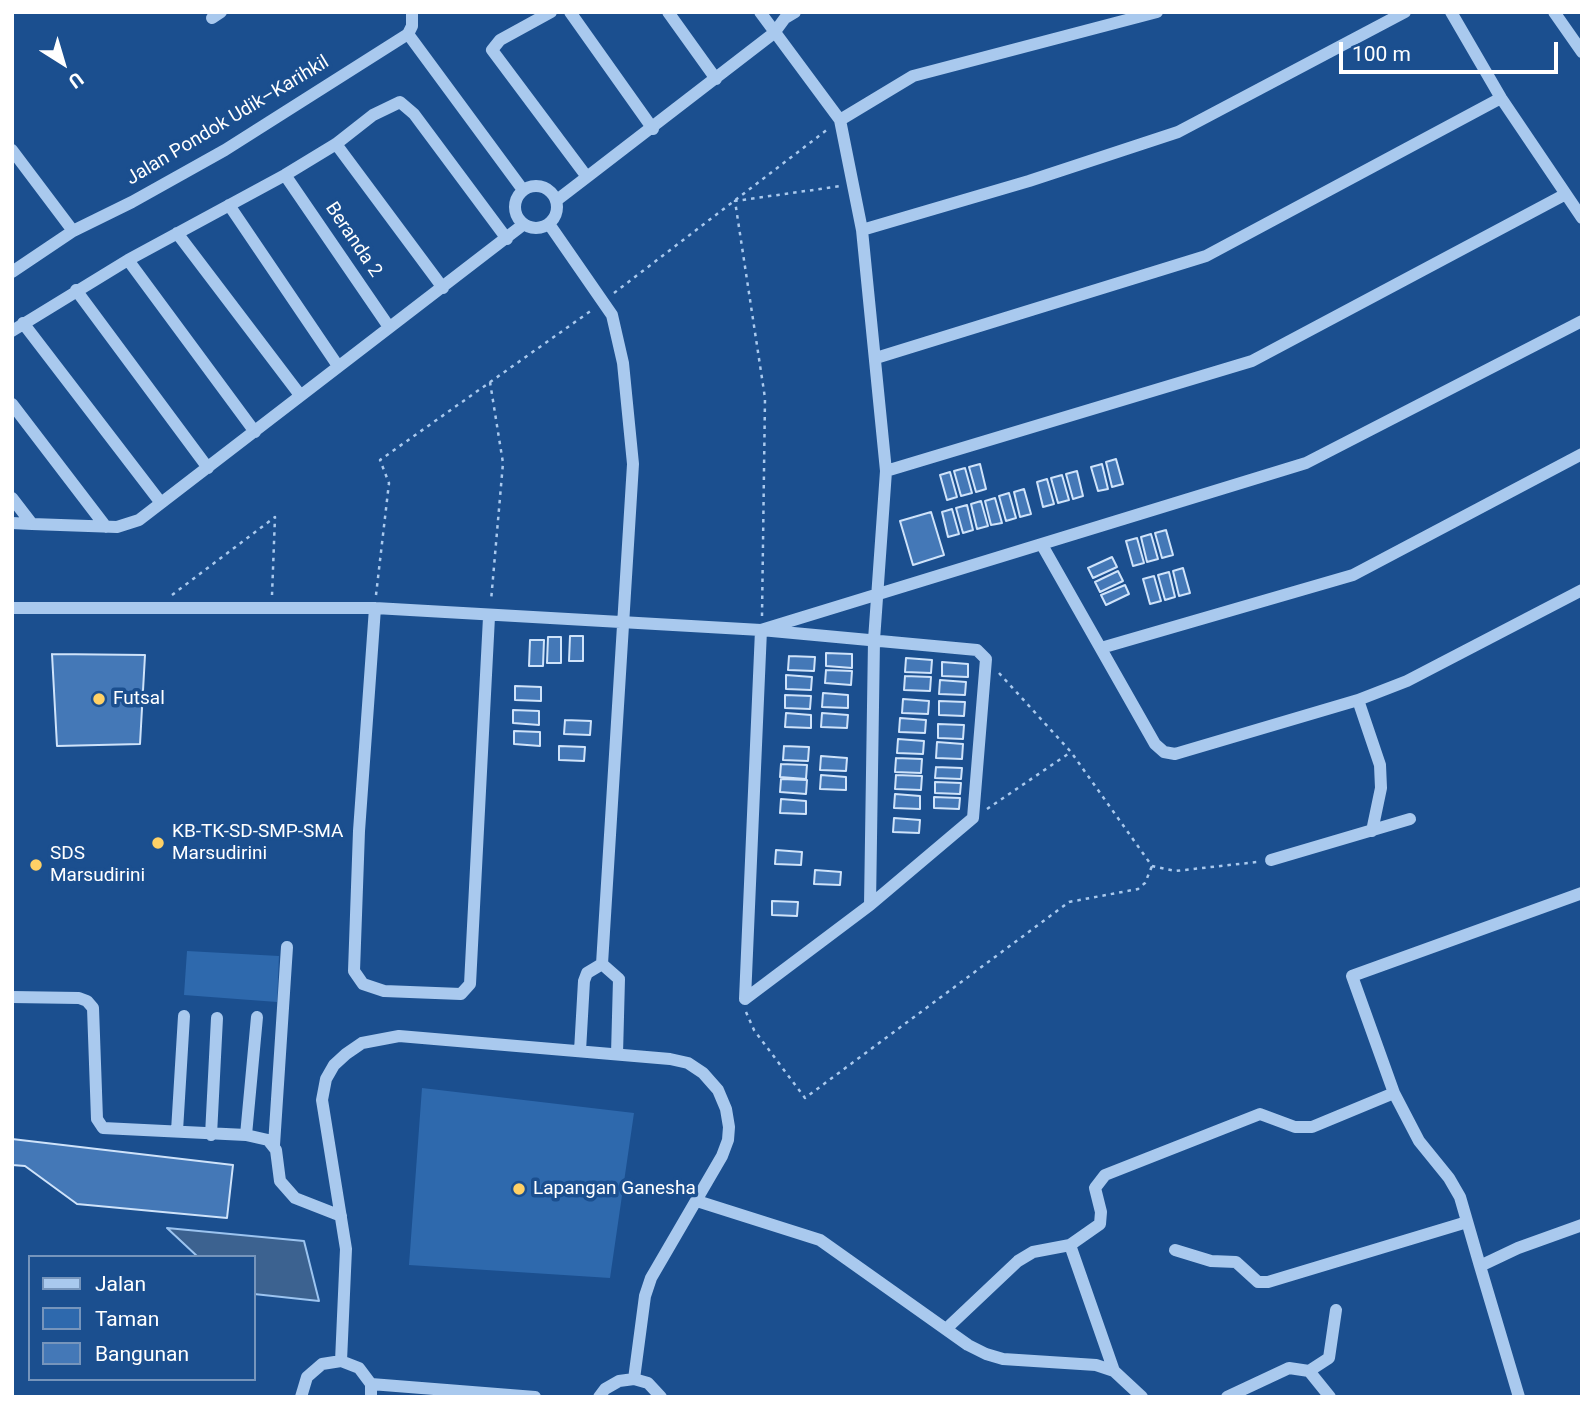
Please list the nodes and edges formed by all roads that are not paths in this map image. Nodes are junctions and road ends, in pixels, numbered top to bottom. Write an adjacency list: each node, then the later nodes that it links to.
1 (551, 12): 21 (street)
2 (570, 12): 17 (street)
3 (668, 12): 14 (street)
4 (760, 12): 11 (street)
5 (795, 12): 11 (street)
6 (1405, 12): 29 (street)
7 (1451, 12): 15 (street)
8 (1554, 12): 13 (street)
9 (1150, 13): 16 (street)
10 (416, 14): 12 (street)
11 (774, 33): 14 (street); 16 (street)
12 (408, 34): 22 (street); 30 (street, Jalan Pondok Udik–Karihkil)
13 (1582, 52)
14 (716, 79): 17 (street)
15 (1501, 98): 23 (street); 40 (street)
16 (840, 120): 29 (street)
17 (653, 129): 21 (street)
18 (336, 144): 20 (street); 32 (street); 35 (street)
19 (12, 150): 30 (street)
20 (285, 174): 25 (street); 39 (street, Beranda 2)
21 (587, 177): 24 (street)
22 (523, 190): 24 (street); 27 (street)
23 (1564, 195): 26 (street); 47 (street)
24 (557, 200): 28 (street)
25 (229, 205): 31 (street); 41 (street)
26 (1582, 218)
27 (524, 224): 28 (street); 32 (street)
28 (549, 224): 59 (street)
29 (862, 230): 40 (street)
30 (73, 231): 34 (street, Jalan Pondok Udik–Karihkil)
31 (177, 233): 33 (street); 42 (street)
32 (507, 239): 35 (street)
33 (128, 260): 36 (street); 44 (street)
34 (12, 272)
35 (443, 288): 39 (street)
36 (76, 290): 38 (street); 46 (street)
37 (1582, 321): 53 (street)
38 (18, 327): 49 (street)
39 (389, 327): 41 (street)
40 (876, 358): 47 (street)
41 (338, 366): 42 (street)
42 (300, 395): 44 (street)
43 (12, 404): 52 (street)
44 (255, 432): 46 (street)
45 (1582, 454): 62 (street)
46 (208, 468): 49 (street)
47 (886, 471): 55 (street)
48 (12, 498): 51 (street)
49 (161, 503): 52 (street)
50 (12, 523): 51 (street)
51 (32, 524): 52 (street)
52 (106, 527)
53 (1042, 545): 55 (street); 62 (street)
54 (1582, 590): 63 (street)
55 (878, 593): 60 (street); 61 (street)
56 (12, 608): 57 (street)
57 (375, 608): 58 (street); 58 (street)
58 (489, 617): 59 (street)
59 (625, 622): 60 (street); 70 (street)
60 (761, 629): 61 (street); 68 (street)
61 (874, 640): 68 (street); 68 (street)
62 (1101, 648): 63 (street)
63 (1359, 700): 65 (street)
64 (1410, 819): 65 (street)
65 (1372, 831): 66 (street)
66 (1271, 860)
67 (1582, 893): 77 (street)
68 (870, 905)
69 (287, 947): 81 (street)
70 (602, 964): 75 (street); 76 (street)
71 (12, 997): 78 (street)
72 (184, 1016): 78 (street)
73 (257, 1017): 80 (street)
74 (217, 1018): 79 (street)
75 (580, 1051): 76 (street); 83 (street)
76 (617, 1054): 82 (street)
77 (1394, 1093): 84 (street); 86 (street)
78 (177, 1131): 79 (street)
79 (211, 1135): 80 (street)
80 (246, 1135): 81 (street)
81 (274, 1145): 83 (street)
82 (696, 1201): 90 (street); 94 (street)
83 (341, 1216): 91 (street)
84 (1467, 1222): 87 (street); 88 (street)
85 (1582, 1225): 88 (street)
86 (1070, 1245): 90 (street); 92 (street)
87 (1175, 1250)
88 (1480, 1266): 103 (street)
89 (1336, 1310): 93 (street)
90 (946, 1329): 92 (street)
91 (341, 1361): 95 (street); 96 (street)
92 (1114, 1371): 100 (street)
93 (1309, 1371): 101 (street); 102 (street)
94 (634, 1379): 98 (street); 99 (street)
95 (371, 1390): 97 (street)
96 (301, 1397)
97 (535, 1397)
98 (599, 1397)
99 (661, 1397)
100 (1142, 1397)
101 (1227, 1397)
102 (1330, 1397)
103 (1519, 1397)

